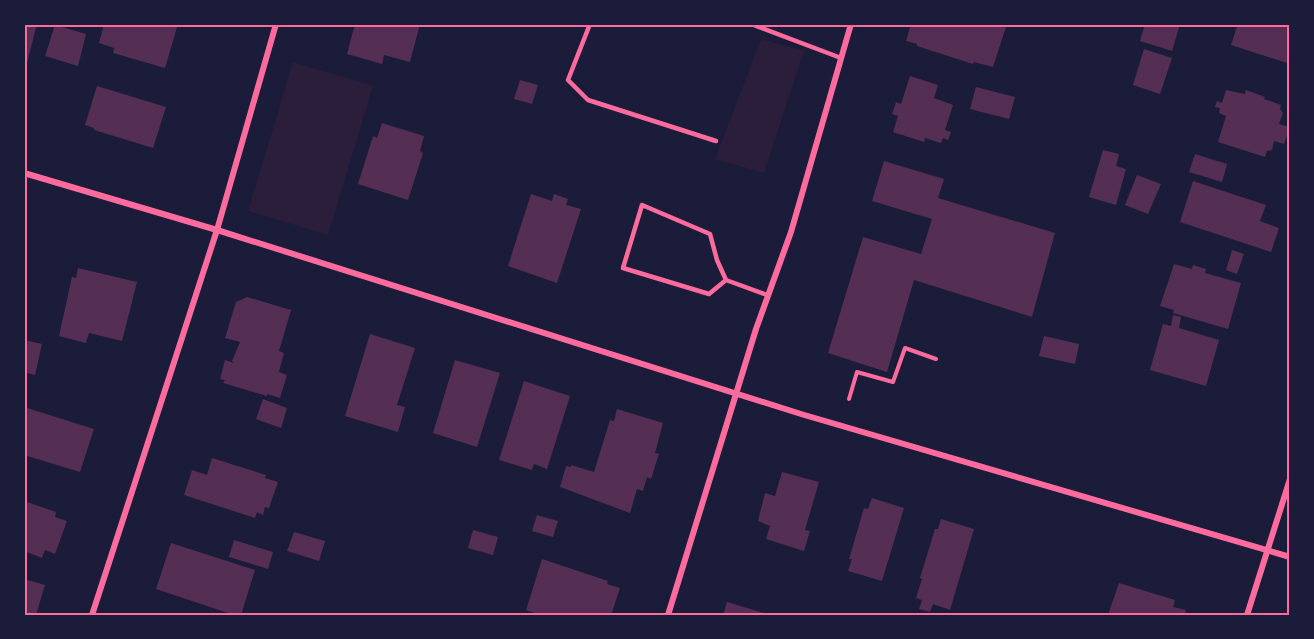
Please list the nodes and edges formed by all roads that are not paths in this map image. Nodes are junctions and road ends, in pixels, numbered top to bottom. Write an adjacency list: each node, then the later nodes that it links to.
1 (276, 24): 8 (street)
2 (590, 24): 6 (lane)
3 (751, 24): 5 (lane)
4 (851, 24): 5 (street)
5 (841, 58): 10 (street)
6 (716, 141)
7 (24, 173): 8 (street)
8 (217, 230): 11 (street); 15 (street)
9 (726, 280): 9 (lane); 10 (lane)
10 (767, 296): 11 (street)
11 (736, 393): 13 (street); 16 (street)
12 (1290, 479): 13 (street)
13 (1267, 550): 14 (street); 17 (street)
14 (1290, 557)
15 (92, 615)
16 (668, 615)
17 (1247, 615)

